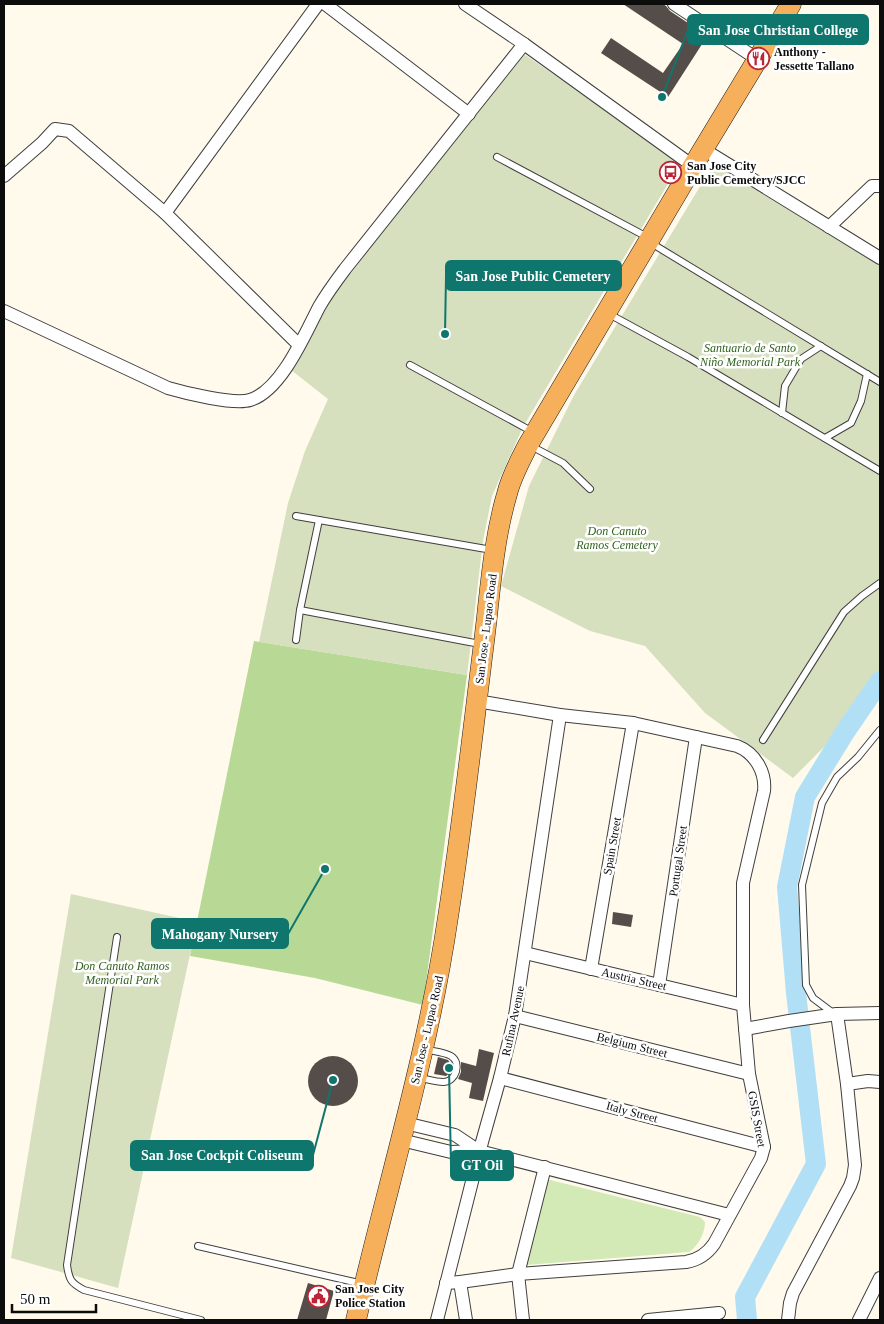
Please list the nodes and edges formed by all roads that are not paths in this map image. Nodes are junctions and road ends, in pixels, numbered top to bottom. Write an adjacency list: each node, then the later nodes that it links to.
1 (318, 4): 13 (street)
2 (325, 4): 8 (street)
3 (465, 4): 6 (street)
4 (674, 4): 7 (street)
5 (791, 4): 7 (highway, San Jose - Lupao Road)
6 (524, 44): 8 (street); 10 (street)
7 (757, 59): 10 (highway, San Jose - Lupao Road)
8 (469, 114): 19 (street)
9 (497, 157): 15 (lane)
10 (698, 158): 14 (street); 15 (highway, San Jose - Lupao Road)
11 (4, 176): 13 (street)
12 (880, 186): 14 (street)
13 (165, 213): 19 (street)
14 (829, 227): 16 (street)
15 (649, 240): 18 (highway, San Jose - Lupao Road); 20 (lane)
16 (880, 258)
17 (4, 311): 19 (street)
18 (606, 312): 24 (lane); 26 (highway, San Jose - Lupao Road)
19 (299, 345)
20 (821, 346): 22 (lane); 24 (lane)
21 (410, 365): 26 (lane)
22 (867, 374): 23 (lane); 25 (lane)
23 (880, 382)
24 (782, 413): 25 (lane)
25 (825, 438): 27 (lane)
26 (531, 439): 28 (lane); 31 (highway, San Jose - Lupao Road)
27 (880, 470)
28 (590, 489)
29 (296, 516): 30 (lane)
30 (319, 520): 31 (lane); 33 (lane)
31 (496, 551): 35 (highway, San Jose - Lupao Road)
32 (880, 583): 41 (lane)
33 (300, 610): 34 (lane); 35 (lane)
34 (296, 640)
35 (484, 645): 36 (highway, San Jose - Lupao Road)
36 (477, 702): 37 (street); 51 (highway, San Jose - Lupao Road)
37 (560, 715): 38 (street); 43 (street, Rufina Avenue)
38 (633, 723): 40 (street); 44 (street, Spain Street)
39 (880, 730): 48 (lane)
40 (696, 737): 45 (street, Portugal Street); 46 (street, GSIS Street)
41 (763, 740)
42 (117, 937): 70 (lane)
43 (525, 953): 44 (street, Austria Street); 49 (street, Rufina Avenue)
44 (591, 969): 45 (street, Austria Street)
45 (659, 985): 46 (street, Austria Street)
46 (743, 1005): 50 (street, GSIS Street)
47 (880, 1013): 48 (street)
48 (836, 1014): 50 (street); 56 (street)
49 (515, 1016): 52 (street, Belgium Street); 54 (street, Rufina Avenue)
50 (745, 1029): 52 (street, GSIS Street)
51 (423, 1048): 53 (highway, San Jose - Lupao Road); 53 (lane)
52 (749, 1074): 58 (street, GSIS Street)
53 (416, 1077): 57 (highway, San Jose - Lupao Road)
54 (500, 1078): 58 (street, Italy Street); 59 (street, Rufina Avenue)
55 (880, 1082): 56 (street)
56 (847, 1084): 76 (street)
57 (403, 1131): 59 (street); 59 (street); 67 (highway, San Jose - Lupao Road)
58 (764, 1147): 61 (street, GSIS Street)
59 (479, 1151): 60 (street); 66 (street, Rufina Avenue)
60 (545, 1167): 61 (street); 63 (street)
61 (729, 1215): 63 (street, GSIS Street)
62 (198, 1246): 67 (lane)
63 (518, 1274): 65 (street, GSIS Street); 74 (street)
64 (880, 1278): 77 (street)
65 (460, 1282): 66 (street, GSIS Street); 73 (street)
66 (446, 1283): 72 (street, Rufina Avenue)
67 (365, 1284): 71 (highway, San Jose - Lupao Road)
68 (719, 1314): 69 (street)
69 (682, 1319): 75 (street)
70 (201, 1320)
71 (356, 1320)
72 (437, 1320)
73 (466, 1320)
74 (523, 1320)
75 (648, 1320)
76 (788, 1320)
77 (860, 1320)

